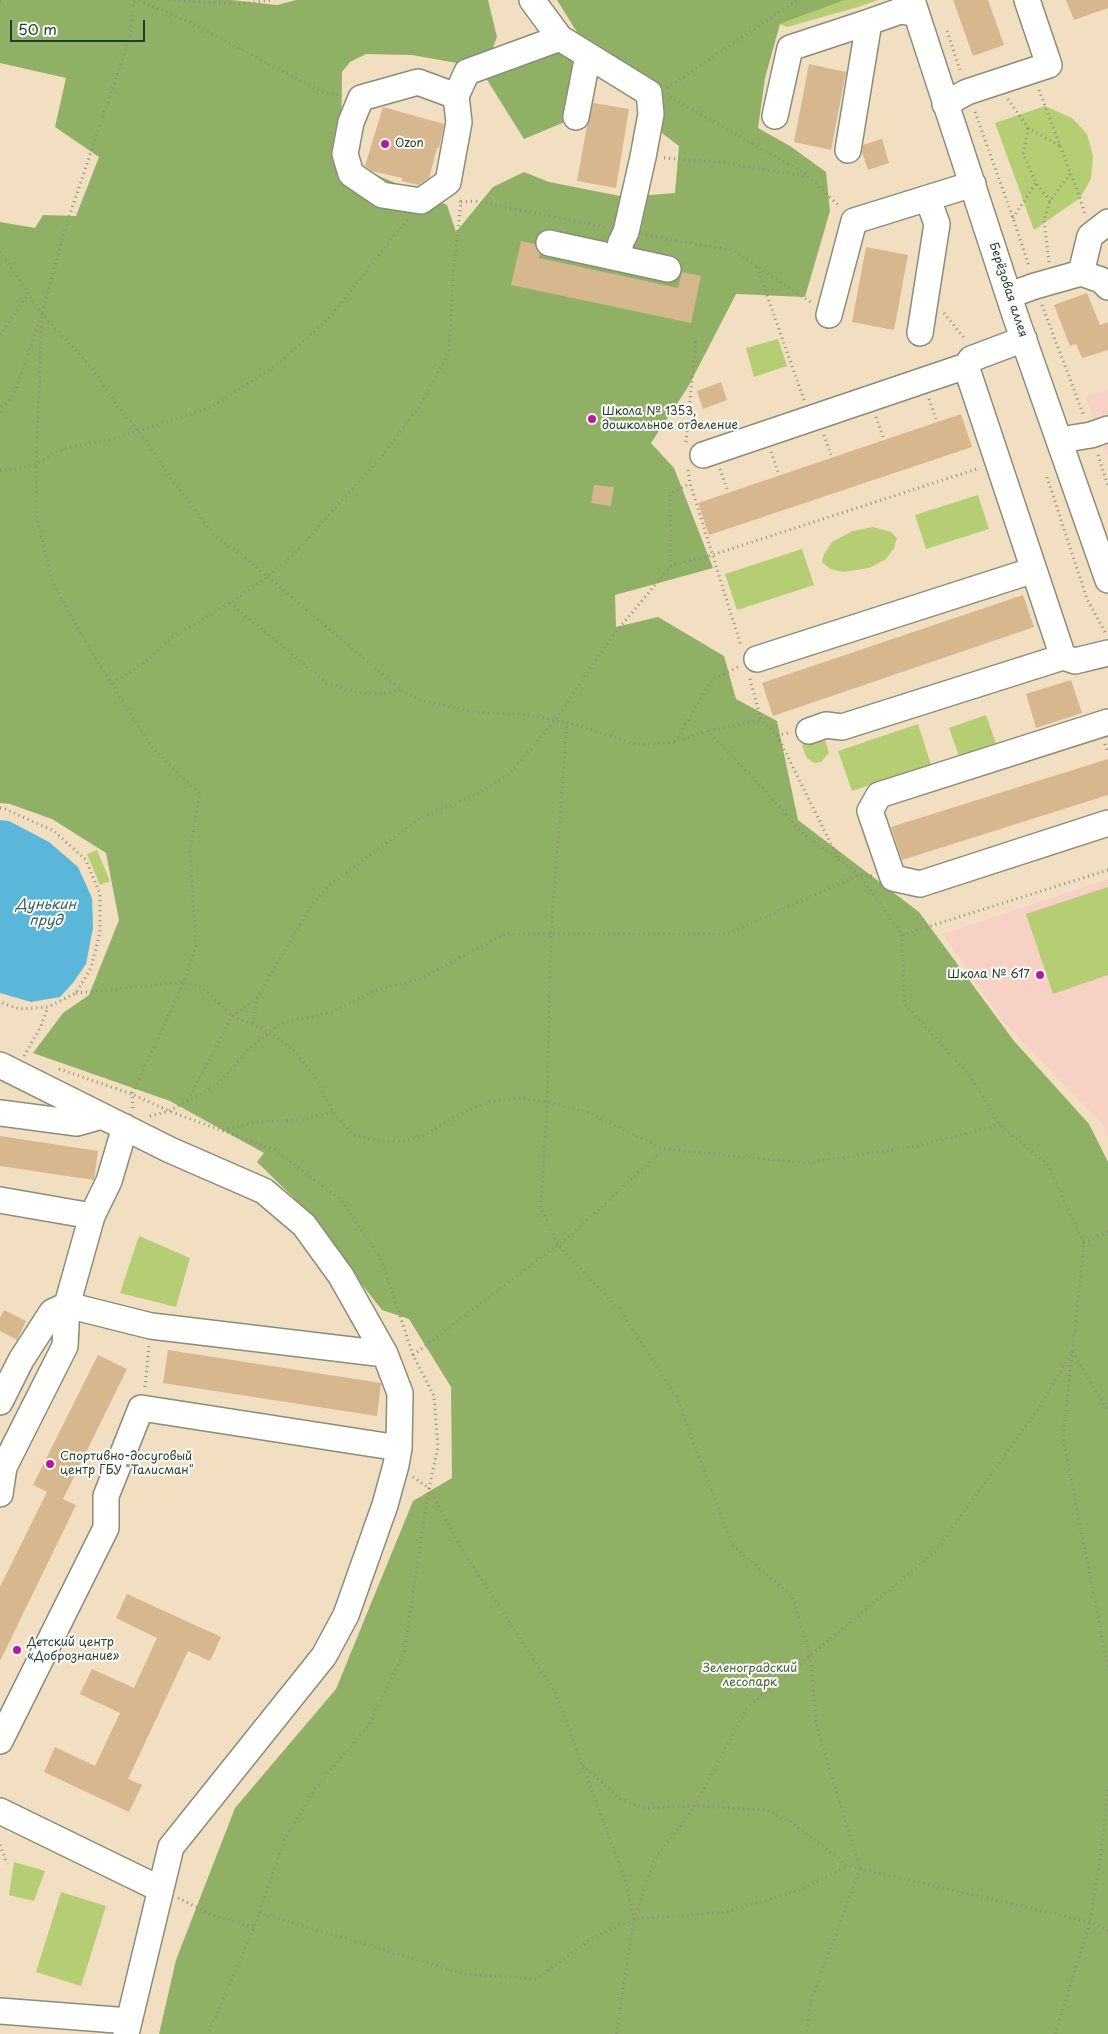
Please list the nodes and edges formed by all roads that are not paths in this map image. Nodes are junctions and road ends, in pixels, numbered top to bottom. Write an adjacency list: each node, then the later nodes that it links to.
1 (532, 0): 5 (street)
2 (1026, 0): 8 (street)
3 (914, 6): 4 (street); 8 (street, Берёзовая аллея)
4 (869, 22): 9 (street); 11 (street)
5 (560, 38): 6 (street); 7 (street)
6 (588, 55): 10 (street); 16 (street)
7 (456, 96): 7 (street)
8 (945, 104): 12 (street, Берёзовая аллея)
9 (775, 116)
10 (576, 117)
11 (848, 150)
12 (973, 184): 13 (street); 20 (street, Берёзовая аллея)
13 (928, 199): 21 (street); 22 (street)
14 (1099, 229): 18 (street)
15 (549, 243): 16 (street)
16 (616, 258): 17 (street)
17 (668, 269)
18 (1081, 273): 19 (street); 20 (street)
19 (1108, 287)
20 (1010, 296): 23 (street, Берёзовая аллея)
21 (829, 315)
22 (920, 333)
23 (1024, 339): 24 (street); 26 (street, Берёзовая аллея)
24 (969, 363): 27 (street); 28 (street)
25 (1099, 432): 26 (street)
26 (1060, 440): 29 (street, Берёзовая аллея)
27 (703, 455)
28 (1034, 570): 31 (street); 32 (street)
29 (1108, 580)
30 (1108, 653): 31 (street)
31 (1063, 657): 34 (street)
32 (752, 661)
33 (1108, 722): 35 (street)
34 (809, 731)
35 (1108, 823)
36 (0, 1065): 38 (street)
37 (0, 1113): 38 (street)
38 (102, 1116): 39 (street)
39 (129, 1124): 41 (street); 43 (street)
40 (0, 1200): 41 (street)
41 (92, 1216): 42 (street)
42 (67, 1304): 43 (street); 44 (street); 46 (street)
43 (385, 1354): 45 (street)
44 (0, 1402)
45 (397, 1456): 47 (street); 49 (street)
46 (0, 1494)
47 (0, 1741)
48 (0, 1811): 49 (street)
49 (160, 1889): 51 (street)
50 (0, 2011): 51 (street)
51 (128, 2028)

